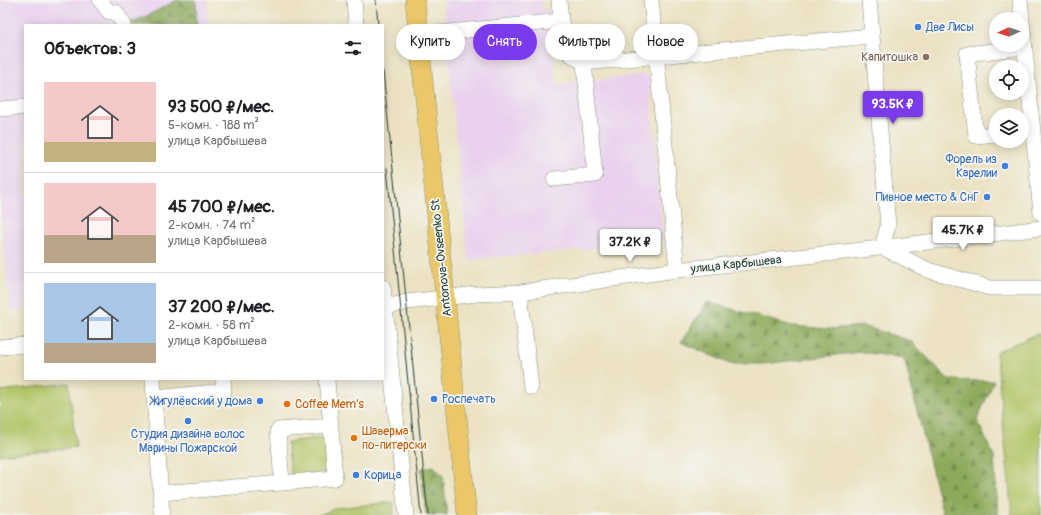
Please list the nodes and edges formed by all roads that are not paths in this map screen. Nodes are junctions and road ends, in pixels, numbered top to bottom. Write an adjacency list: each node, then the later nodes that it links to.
1 (100, 0): 10 (street)
2 (354, 0): 11 (street)
3 (415, 0): 12 (main road, Antonova-Ovseenko St)
4 (559, 0): 9 (street)
5 (651, 0): 13 (street)
6 (869, 0): 15 (street)
7 (1020, 0): 8 (street)
8 (1021, 12)
9 (561, 21): 14 (street); 22 (street)
10 (123, 24)
11 (356, 24)
12 (418, 24)
13 (653, 24)
14 (465, 30)
15 (872, 36): 18 (street); 30 (street)
16 (989, 52): 25 (street)
17 (1025, 52): 26 (street)
18 (698, 53)
19 (633, 59): 22 (street)
20 (421, 60): 34 (main road, Antonova-Ovseenko St)
21 (656, 60): 31 (street)
22 (584, 63): 27 (street)
23 (24, 107): 24 (street)
24 (0, 110)
25 (989, 135)
26 (1032, 135): 28 (street)
27 (554, 179)
28 (1041, 213)
29 (1041, 228): 30 (street, улица Карбышева)
30 (882, 247): 31 (street, улица Карбышева); 32 (street)
31 (676, 270): 33 (street, улица Карбышева)
32 (1041, 288)
33 (520, 292): 34 (street, улица Карбышева); 41 (street)
34 (444, 298): 35 (street, улица Карбышева); 48 (main road, Antonova-Ovseenko St)
35 (384, 307): 47 (street)
36 (24, 345): 37 (street)
37 (0, 347)
38 (153, 380): 42 (street)
39 (223, 380): 42 (street)
40 (326, 380): 43 (street)
41 (531, 387)
42 (154, 398): 45 (street)
43 (330, 426): 44 (street); 44 (street)
44 (282, 483): 45 (street)
45 (161, 493): 46 (street)
46 (162, 515)
47 (406, 515)
48 (467, 515)

